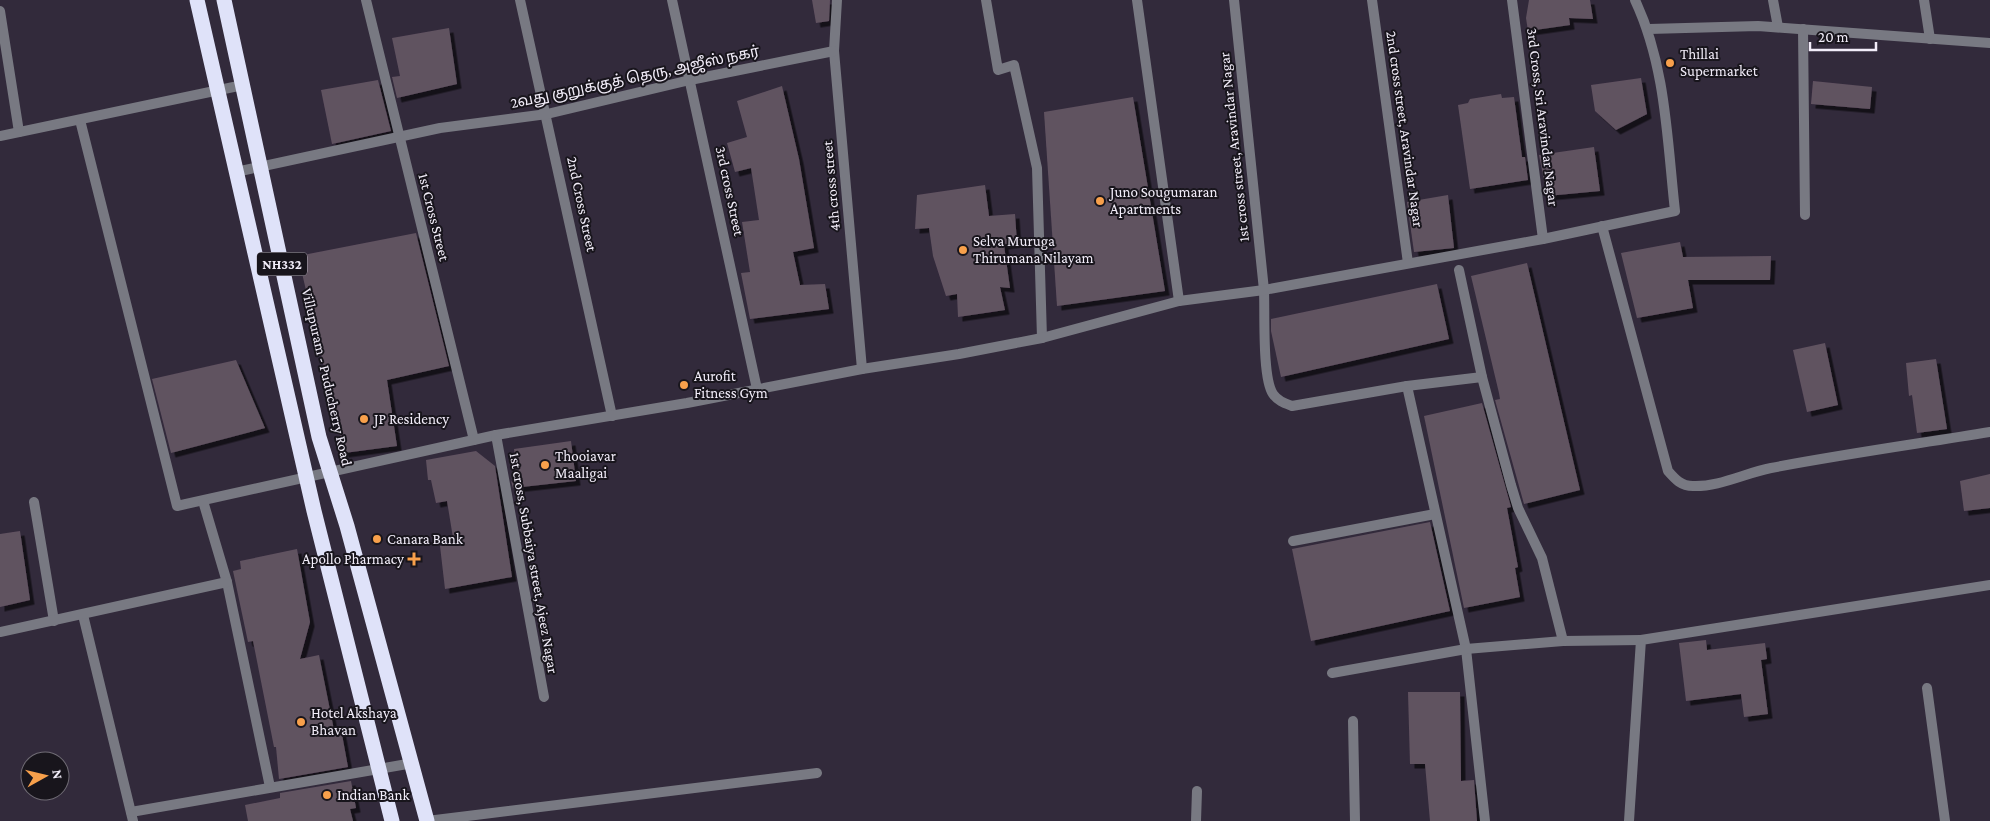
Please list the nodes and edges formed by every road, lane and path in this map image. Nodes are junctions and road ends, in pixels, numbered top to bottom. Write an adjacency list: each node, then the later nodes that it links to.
1 (197, 0): 24 (highway, NH332)
2 (224, 0): 23 (highway, Villupuram - Puducherry Road / NH332)
3 (366, 0): 29 (street, 1st Cross Street)
4 (520, 0): 25 (street, 2nd Cross Street)
5 (672, 0): 22 (street, 3rd cross Street)
6 (837, 0): 21 (street, 4th cross street)
7 (986, 0): 39 (street)
8 (1138, 0): 38 (street)
9 (1234, 0): 37 (street, 1st cross street, Aravindar Nagar)
10 (1372, 0): 35 (street, 2nd cross street, Aravindar Nagar)
11 (1512, 0): 34 (street, 3rd Cross, Sri Aravindar Nagar)
12 (1636, 0): 17 (street)
13 (1773, 0): 16 (street)
14 (1924, 0): 19 (street)
15 (0, 11): 27 (street)
16 (1778, 27): 17 (street); 18 (street)
17 (1649, 29): 33 (street)
18 (1803, 29): 19 (street); 32 (street)
19 (1930, 39): 20 (street)
20 (1990, 43)
21 (834, 51): 22 (street, 2வது குறுக்குத் தெரு, அஜீஸ் நகர்); 40 (street, 4th cross street)
22 (690, 80): 25 (street, 2வது குறுக்குத் தெரு, அஜீஸ் நகர்); 43 (street, 3rd cross Street)
23 (242, 85): 24 (street); 30 (highway, Villupuram - Puducherry Road / NH332)
24 (217, 91): 26 (street); 31 (highway, NH332)
25 (547, 114): 29 (street, 2வது குறுக்குத் தெரு, அஜீஸ் நகர்); 44 (street, 2nd Cross Street)
26 (80, 120): 27 (street); 50 (street)
27 (19, 132): 28 (street)
28 (0, 136)
29 (399, 137): 30 (street, 2வது குறுக்குத் தெரு, அஜீஸ் நகர்); 47 (street, 1st Cross Street)
30 (261, 167): 31 (street, 2வது குறுக்குத் தெரு, அஜீஸ் நகர்); 48 (highway, Villupuram - Puducherry Road / NH332)
31 (236, 172): 49 (highway, NH332)
32 (1806, 215)
33 (1602, 226): 34 (street); 45 (street)
34 (1544, 239): 35 (street)
35 (1408, 263): 37 (street)
36 (1459, 270): 41 (street)
37 (1264, 290): 38 (street); 42 (street, 1st cross street, Aravindar Nagar)
38 (1179, 301): 39 (street)
39 (1042, 338): 40 (street)
40 (862, 369): 43 (street)
41 (1482, 377): 42 (street, 1st cross street, Aravindar Nagar); 60 (street)
42 (1407, 386): 52 (street)
43 (757, 389): 44 (street)
44 (612, 416): 46 (street)
45 (1990, 432)
46 (496, 435): 47 (street); 64 (street, 1st cross, Subbaiya street, Ajeez Nagar)
47 (474, 440): 48 (street)
48 (331, 473): 49 (street); 66 (highway, Villupuram - Puducherry Road / NH332)
49 (306, 478): 50 (street); 67 (highway, NH332)
50 (203, 501): 54 (street)
51 (34, 502): 57 (street)
52 (1435, 514): 53 (street); 61 (street)
53 (1293, 541)
54 (227, 582): 56 (street); 69 (street)
55 (1990, 584): 59 (street)
56 (83, 615): 57 (street); 71 (street)
57 (54, 621): 58 (street)
58 (0, 632)
59 (1641, 640): 60 (street); 77 (street)
60 (1563, 641): 61 (street)
61 (1466, 649): 62 (street); 76 (street)
62 (1332, 673)
63 (1927, 688): 78 (street)
64 (544, 697)
65 (1353, 721): 75 (street)
66 (413, 763): 67 (street); 73 (highway)
67 (380, 769): 69 (street); 72 (highway)
68 (817, 773): 73 (street)
69 (270, 787): 71 (street)
70 (1196, 791): 74 (street)
71 (132, 816)
72 (392, 821)
73 (427, 821)
74 (1196, 821)
75 (1355, 821)
76 (1485, 821)
77 (1629, 821)
78 (1945, 821)

